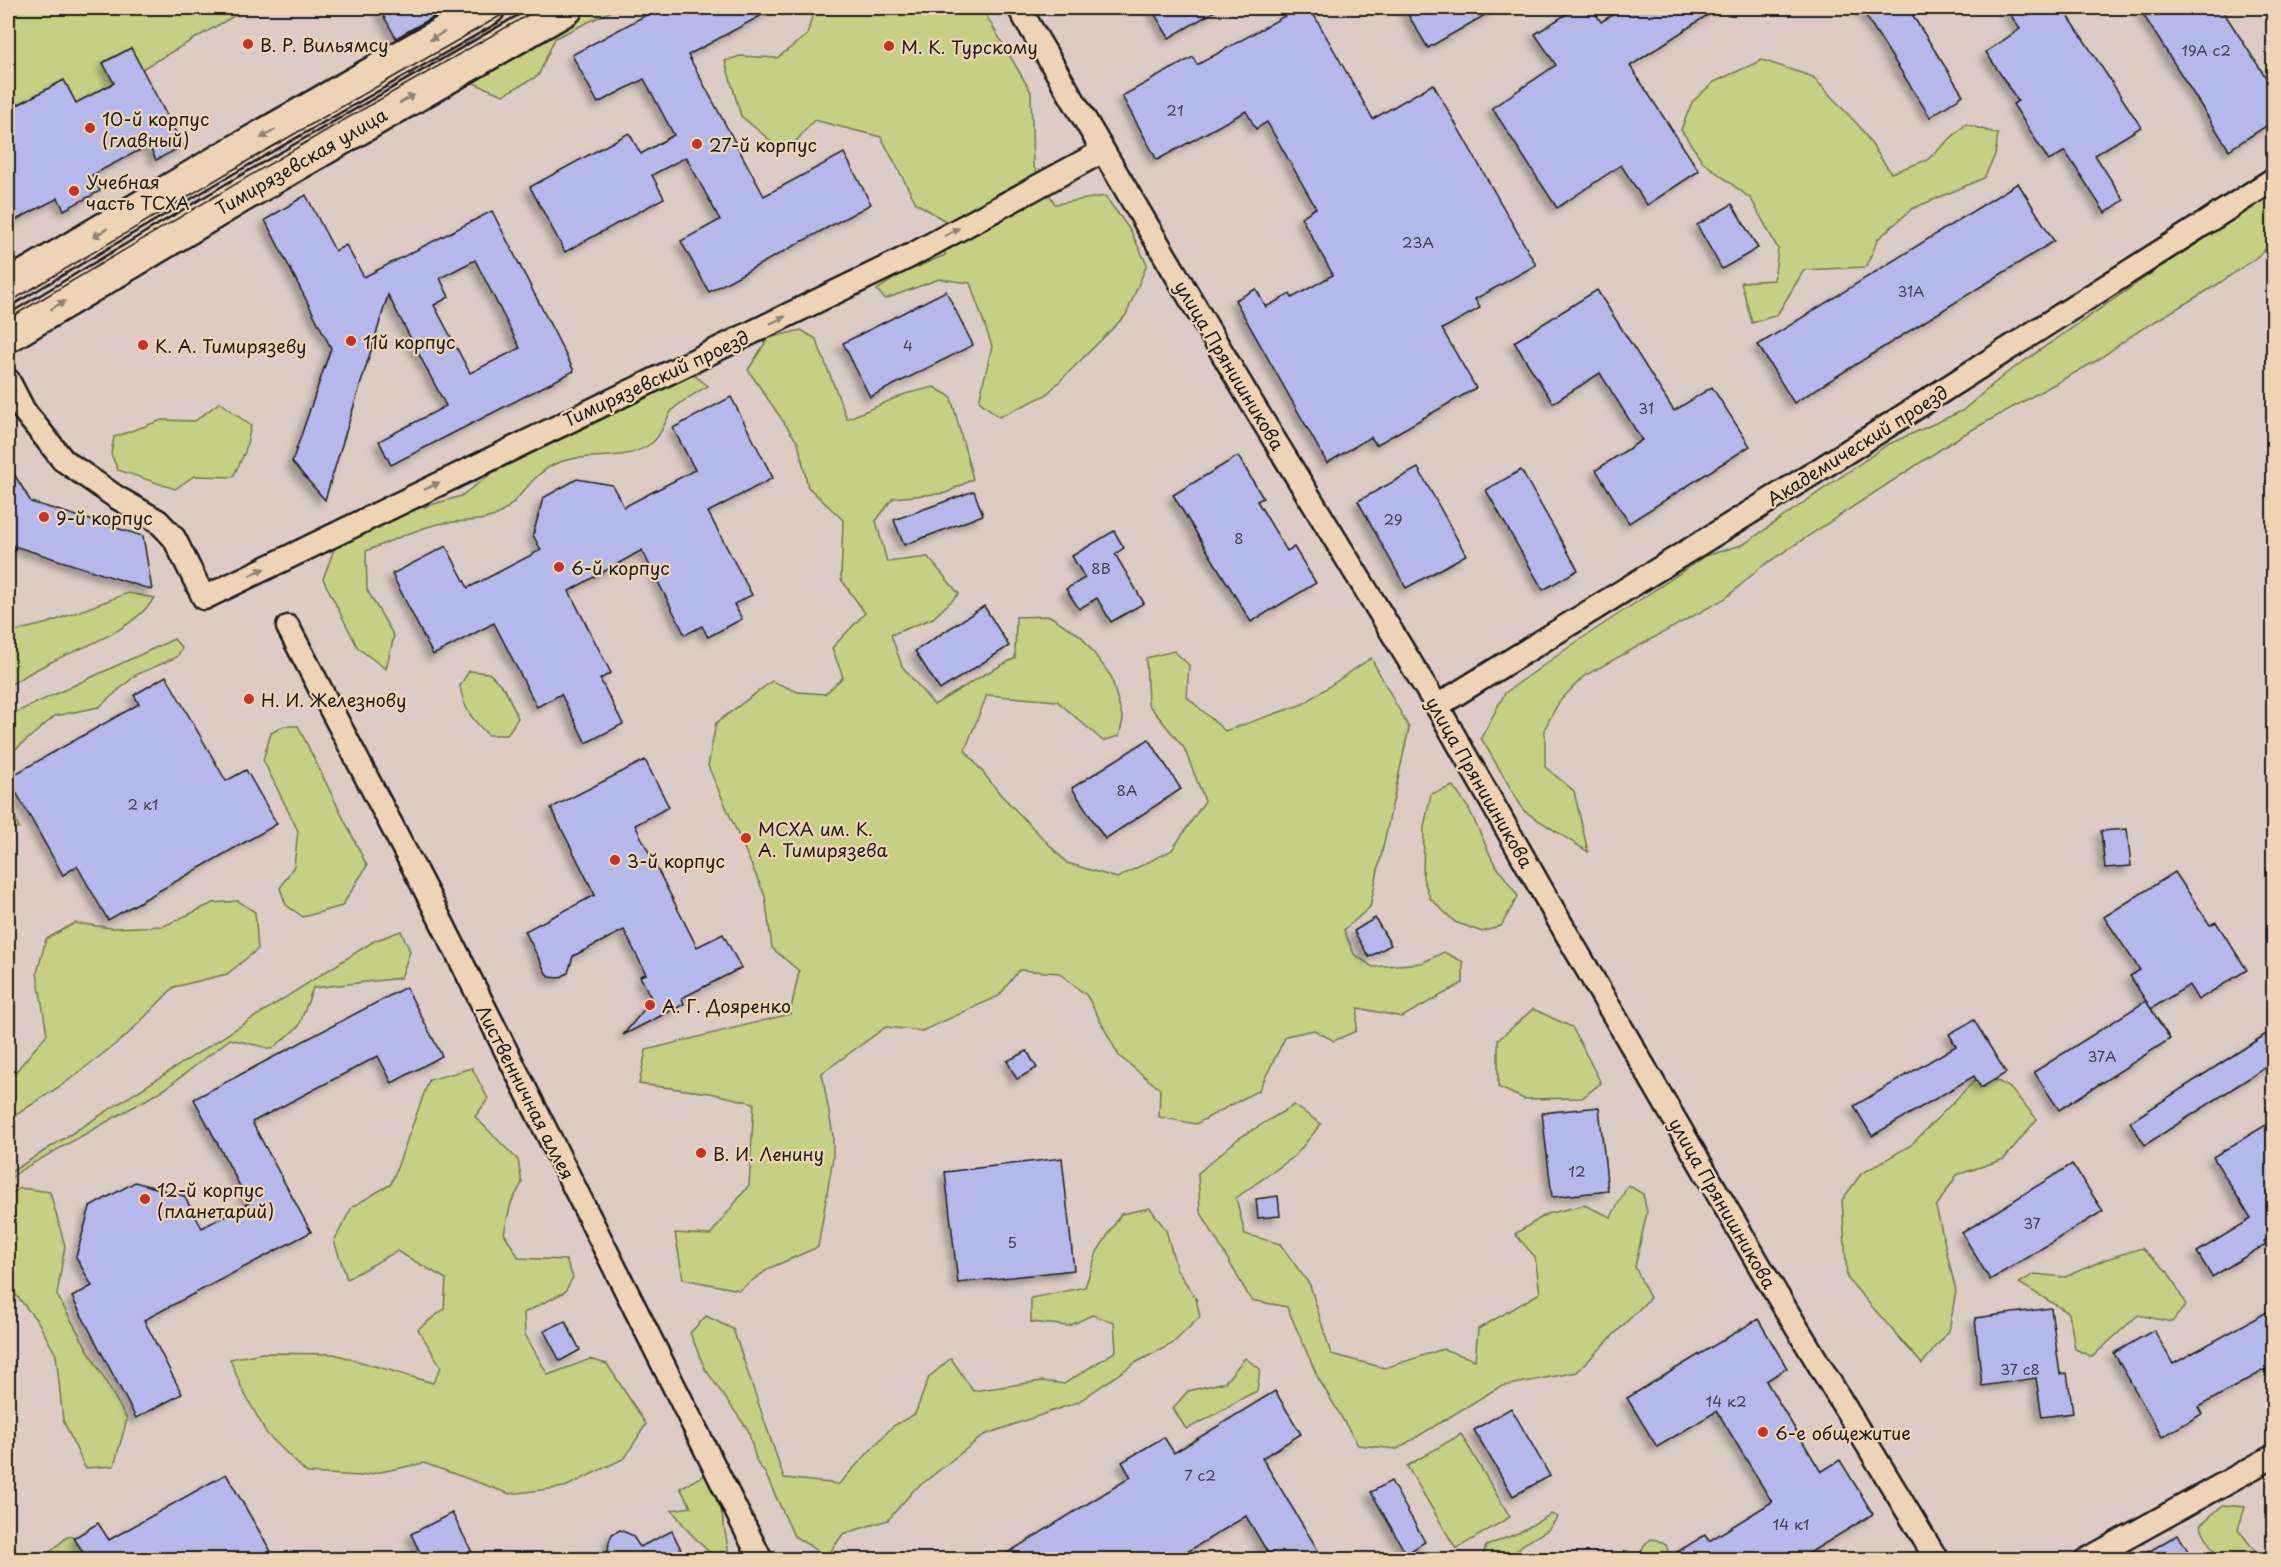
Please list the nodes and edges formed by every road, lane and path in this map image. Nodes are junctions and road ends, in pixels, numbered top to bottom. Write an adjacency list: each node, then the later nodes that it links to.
1 (488, 8): 6 (main road, one-way to 6)
2 (566, 8): 7 (main road, Тимирязевская улица, one-way to 2)
3 (1019, 8): 4 (street, улица Прянишникова)
4 (1103, 151): 8 (street, Тимирязевский проезд, one-way to 4); 10 (street, улица Прянишникова)
5 (2274, 179): 10 (street, Академический проезд)
6 (8, 287)
7 (8, 335)
8 (8, 380)
9 (288, 627): 12 (street, Лиственничная аллея)
10 (1437, 706): 13 (street, улица Прянишникова)
11 (2274, 1456): 14 (street)
12 (761, 1560)
13 (1936, 1560)
14 (2086, 1560)

